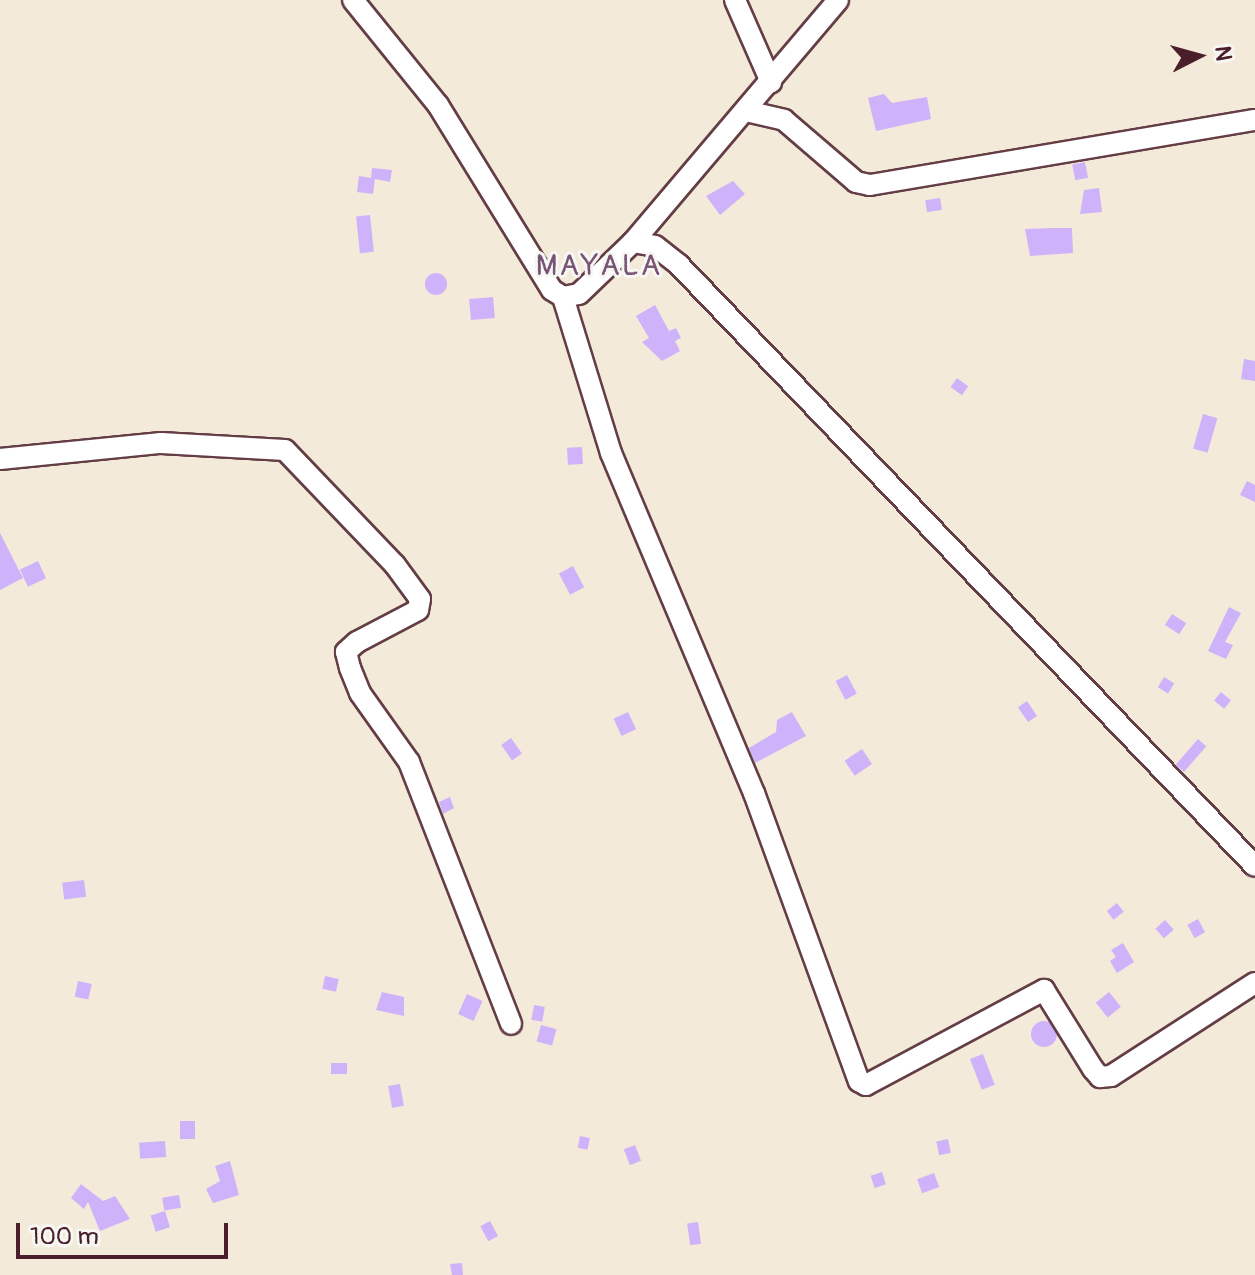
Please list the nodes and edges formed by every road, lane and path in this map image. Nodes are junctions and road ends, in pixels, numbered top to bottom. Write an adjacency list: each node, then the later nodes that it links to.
1 (353, 0): 8 (street)
2 (735, 0): 4 (street)
3 (838, 0): 4 (street)
4 (771, 82): 5 (street)
5 (746, 111): 6 (street); 7 (street)
6 (1255, 120)
7 (633, 242): 8 (street); 10 (street)
8 (563, 297): 11 (street)
9 (0, 459): 12 (street)
10 (1255, 866)
11 (1255, 983)
12 (511, 1024)

